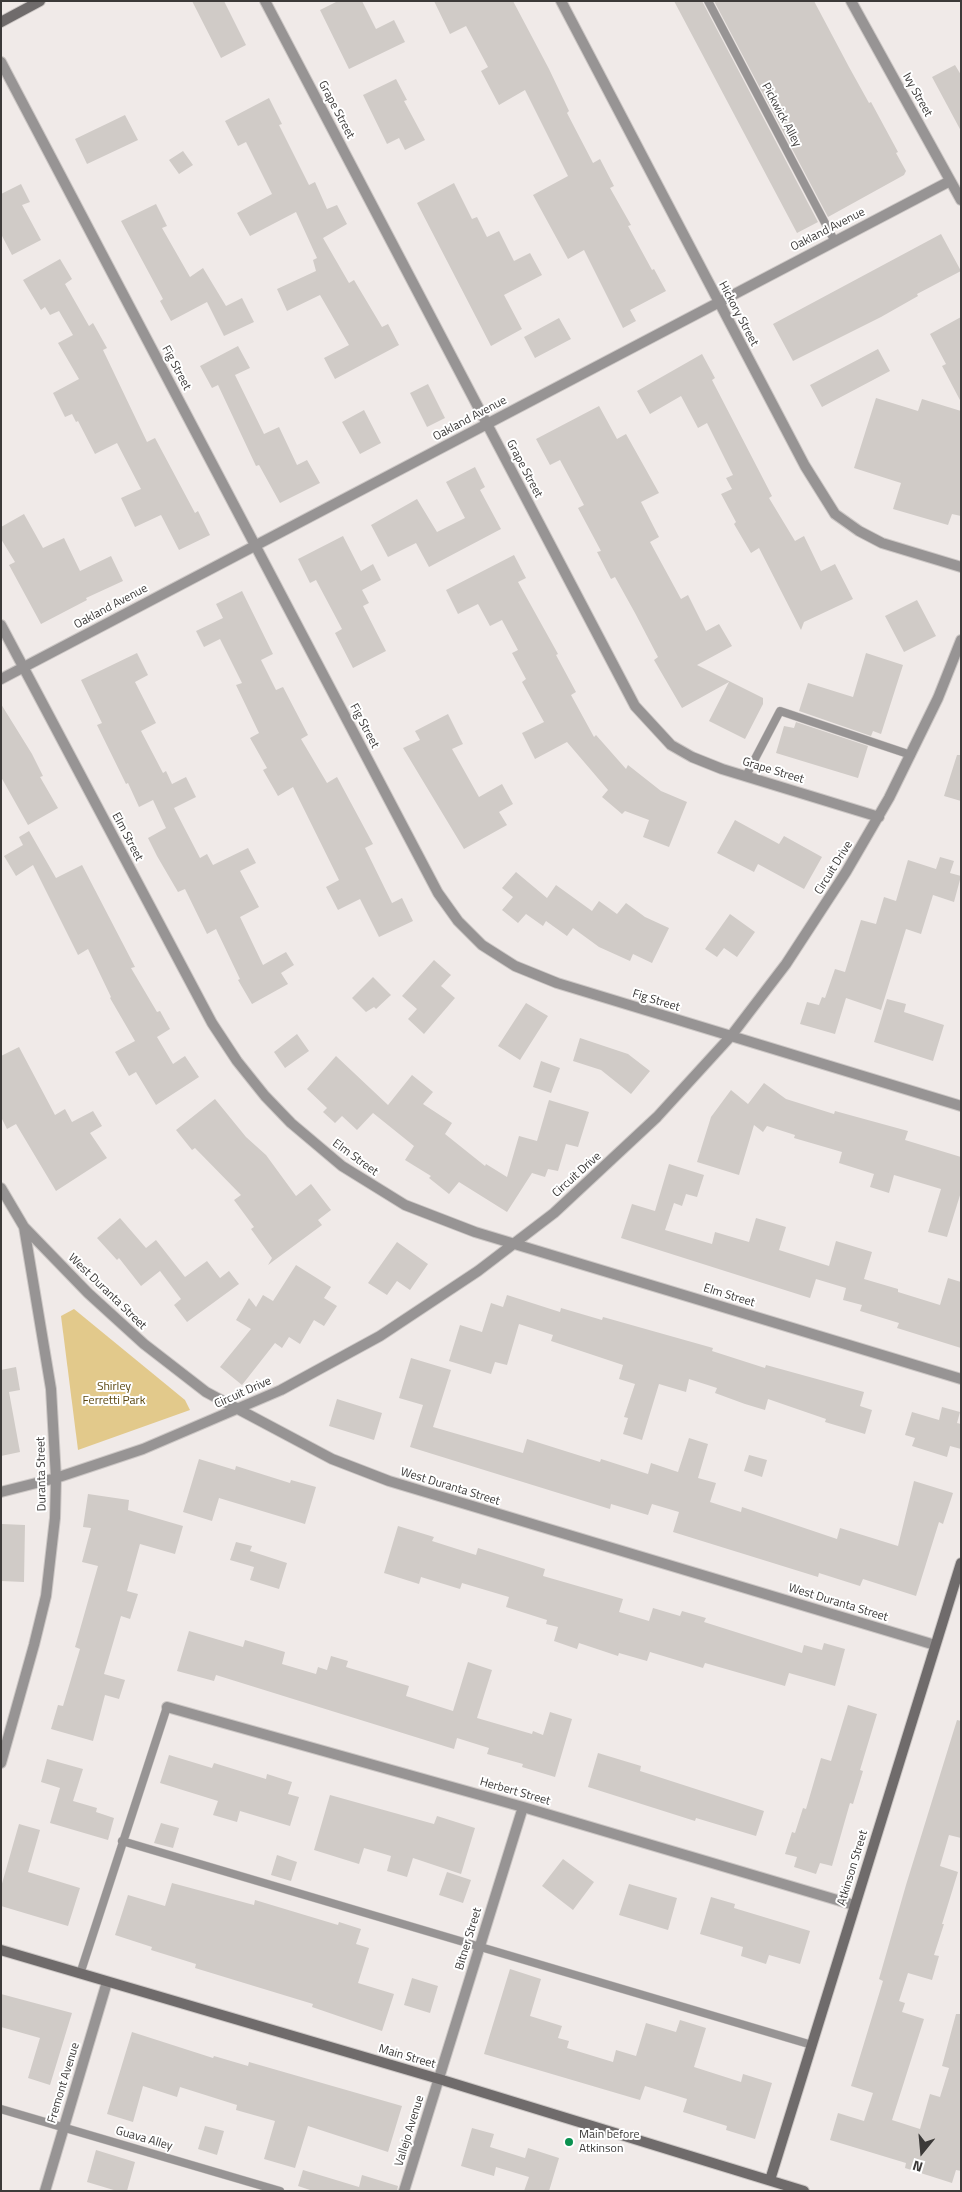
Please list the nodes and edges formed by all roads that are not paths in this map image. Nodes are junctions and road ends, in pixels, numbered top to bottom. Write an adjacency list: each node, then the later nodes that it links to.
1 (40, 1): 6 (street)
2 (265, 1): 12 (street, Grape Street)
3 (561, 1): 11 (street, Hickory Street)
4 (708, 1): 10 (lane, Pickwick Alley)
5 (851, 1): 8 (street, Ivy Street)
6 (1, 22)
7 (1, 62): 13 (street, Fig Street)
8 (950, 181): 9 (street, Ivy Street); 10 (street, Oakland Avenue)
9 (961, 200)
10 (834, 240): 11 (street, Oakland Avenue)
11 (718, 302): 12 (street, Oakland Avenue); 14 (street, Hickory Street)
12 (487, 424): 13 (street, Oakland Avenue); 20 (street, Grape Street)
13 (255, 546): 17 (street, Oakland Avenue); 22 (street, Fig Street)
14 (961, 567)
15 (1, 625): 17 (street, Elm Street)
16 (961, 640): 19 (street, Circuit Drive)
17 (23, 667): 18 (street, Oakland Avenue); 26 (street, Elm Street)
18 (1, 679)
19 (911, 755): 20 (lane); 21 (street, Circuit Drive)
20 (746, 776): 21 (street, Grape Street)
21 (879, 817): 22 (street, Circuit Drive)
22 (732, 1036): 23 (street, Fig Street); 26 (street, Circuit Drive)
23 (961, 1106)
24 (1, 1188): 25 (street, Duranta Street)
25 (24, 1227): 28 (street, West Duranta Street); 29 (street, Duranta Street)
26 (514, 1244): 27 (street, Elm Street); 28 (street, Circuit Drive)
27 (961, 1379)
28 (237, 1410): 29 (street, Circuit Drive); 32 (street, West Duranta Street)
29 (56, 1478): 30 (street, Circuit Drive); 34 (street, Duranta Street)
30 (1, 1492)
31 (961, 1563): 32 (street, Atkinson Street)
32 (935, 1645): 37 (street, Atkinson Street)
33 (167, 1707): 35 (street, Herbert Street); 36 (lane)
34 (1, 1762)
35 (522, 1807): 37 (street, Herbert Street); 38 (street, Bitner Street)
36 (122, 1841): 38 (lane); 40 (lane)
37 (854, 1905): 42 (street, Atkinson Street)
38 (479, 1947): 42 (lane); 43 (street, Bitner Street)
39 (1, 1950): 40 (street, Main Street)
40 (80, 1974): 41 (street, Main Street)
41 (107, 1982): 43 (street, Main Street); 45 (street, Fremont Avenue)
42 (812, 2045): 46 (street, Atkinson Street)
43 (439, 2079): 46 (street, Main Street); 49 (street, Vallejo Avenue)
44 (1, 2109): 45 (lane, Guava Alley)
45 (64, 2128): 47 (street, Fremont Avenue); 48 (lane, Guava Alley)
46 (770, 2180): 50 (street, Main Street)
47 (45, 2191)
48 (280, 2191)
49 (404, 2191)
50 (804, 2191)

